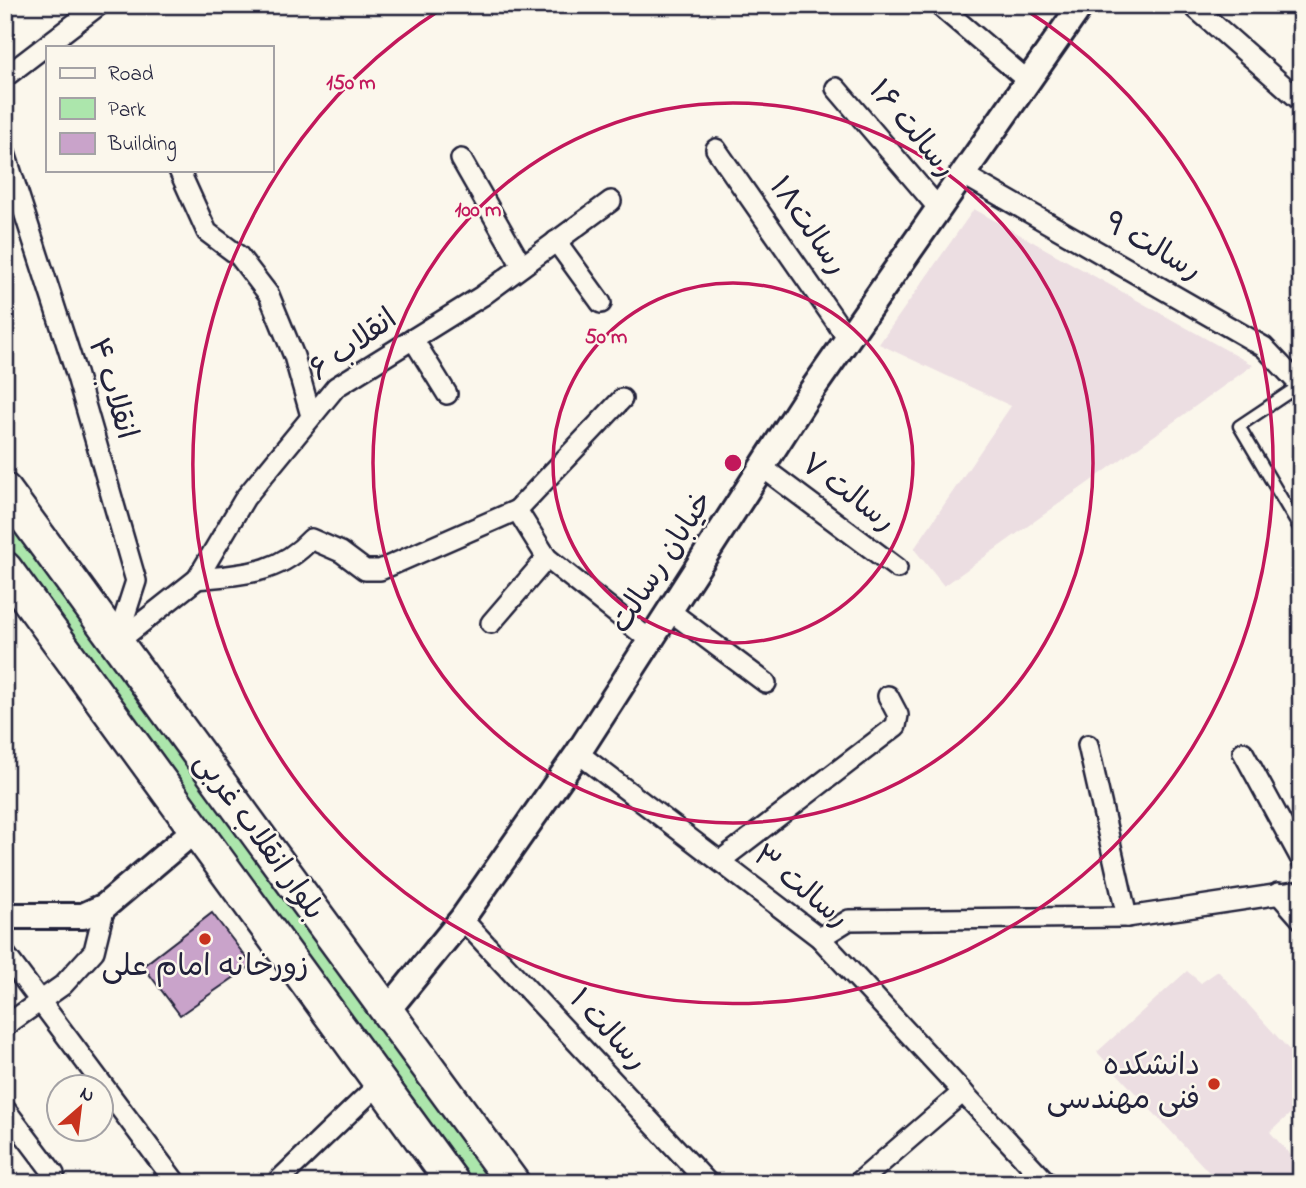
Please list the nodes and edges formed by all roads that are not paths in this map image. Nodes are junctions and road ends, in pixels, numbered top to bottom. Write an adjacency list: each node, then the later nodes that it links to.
1 (99, 5): 5 (street)
2 (1081, 5): 6 (street, خیابان رسالت)
3 (1192, 5): 8 (street)
4 (941, 7): 6 (street)
5 (5, 77)
6 (1028, 81): 13 (street, خیابان رسالت)
7 (836, 88): 15 (street, رسالت ۱۶)
8 (1301, 101)
9 (716, 149): 20 (street, رسالت۱۸)
10 (5, 153): 36 (street, انقلاب ۴)
11 (461, 159): 17 (street)
12 (181, 172): 24 (street)
13 (964, 175): 15 (street, خیابان رسالت); 21 (street, رسالت ۹)
14 (611, 201): 16 (street, انقلاب ۶)
15 (940, 211): 20 (street, خیابان رسالت)
16 (556, 242): 17 (street, انقلاب ۶); 18 (street)
17 (522, 266): 19 (street, انقلاب ۶)
18 (601, 303)
19 (413, 339): 22 (street); 24 (street, انقلاب ۶)
20 (848, 339): 25 (street, خیابان رسالت)
21 (1300, 385): 28 (lane)
22 (447, 394)
23 (622, 399): 27 (street)
24 (311, 416): 32 (street, انقلاب ۶)
25 (762, 467): 31 (street, رسالت ۷); 33 (street, خیابان رسالت)
26 (5, 490): 36 (main road, بلوار انقلاب غربی)
27 (517, 510): 29 (street); 32 (street)
28 (1301, 531)
29 (547, 558): 34 (street); 35 (street)
30 (5, 568): 42 (main road, بلوار انقلاب غربی)
31 (897, 568)
32 (197, 579): 36 (street, انقلاب ۶)
33 (670, 611): 35 (street, خیابان رسالت); 37 (street)
34 (491, 623)
35 (651, 641): 41 (street, خیابان رسالت)
36 (116, 643): 55 (main road, بلوار انقلاب غربی)
37 (766, 683)
38 (888, 696): 44 (street)
39 (1088, 745): 49 (street)
40 (1243, 752): 43 (street)
41 (578, 753): 44 (street, رسالت ۳); 50 (street, خیابان رسالت)
42 (196, 829): 47 (street); 57 (main road, بلوار انقلاب غربی)
43 (1301, 859)
44 (720, 861): 52 (street, رسالت ۳)
45 (1301, 891): 46 (street)
46 (1278, 893): 49 (street); 51 (street)
47 (105, 905): 48 (street); 54 (street)
48 (5, 916)
49 (1127, 918): 52 (street)
50 (462, 919): 55 (street, خیابان رسالت); 65 (street, رسالت ۱)
51 (1301, 919)
52 (820, 939): 58 (street, رسالت ۳)
53 (5, 954): 54 (street)
54 (40, 1001): 56 (street); 61 (street)
55 (387, 1011): 64 (main road, بلوار انقلاب غربی)
56 (5, 1026)
57 (380, 1083): 62 (street); 63 (main road, بلوار انقلاب غربی)
58 (963, 1092): 66 (street); 67 (street, رسالت ۳)
59 (5, 1109): 60 (street)
60 (54, 1174)
61 (176, 1183)
62 (276, 1183)
63 (453, 1183)
64 (513, 1183)
65 (708, 1183)
66 (858, 1183)
67 (1046, 1183)

